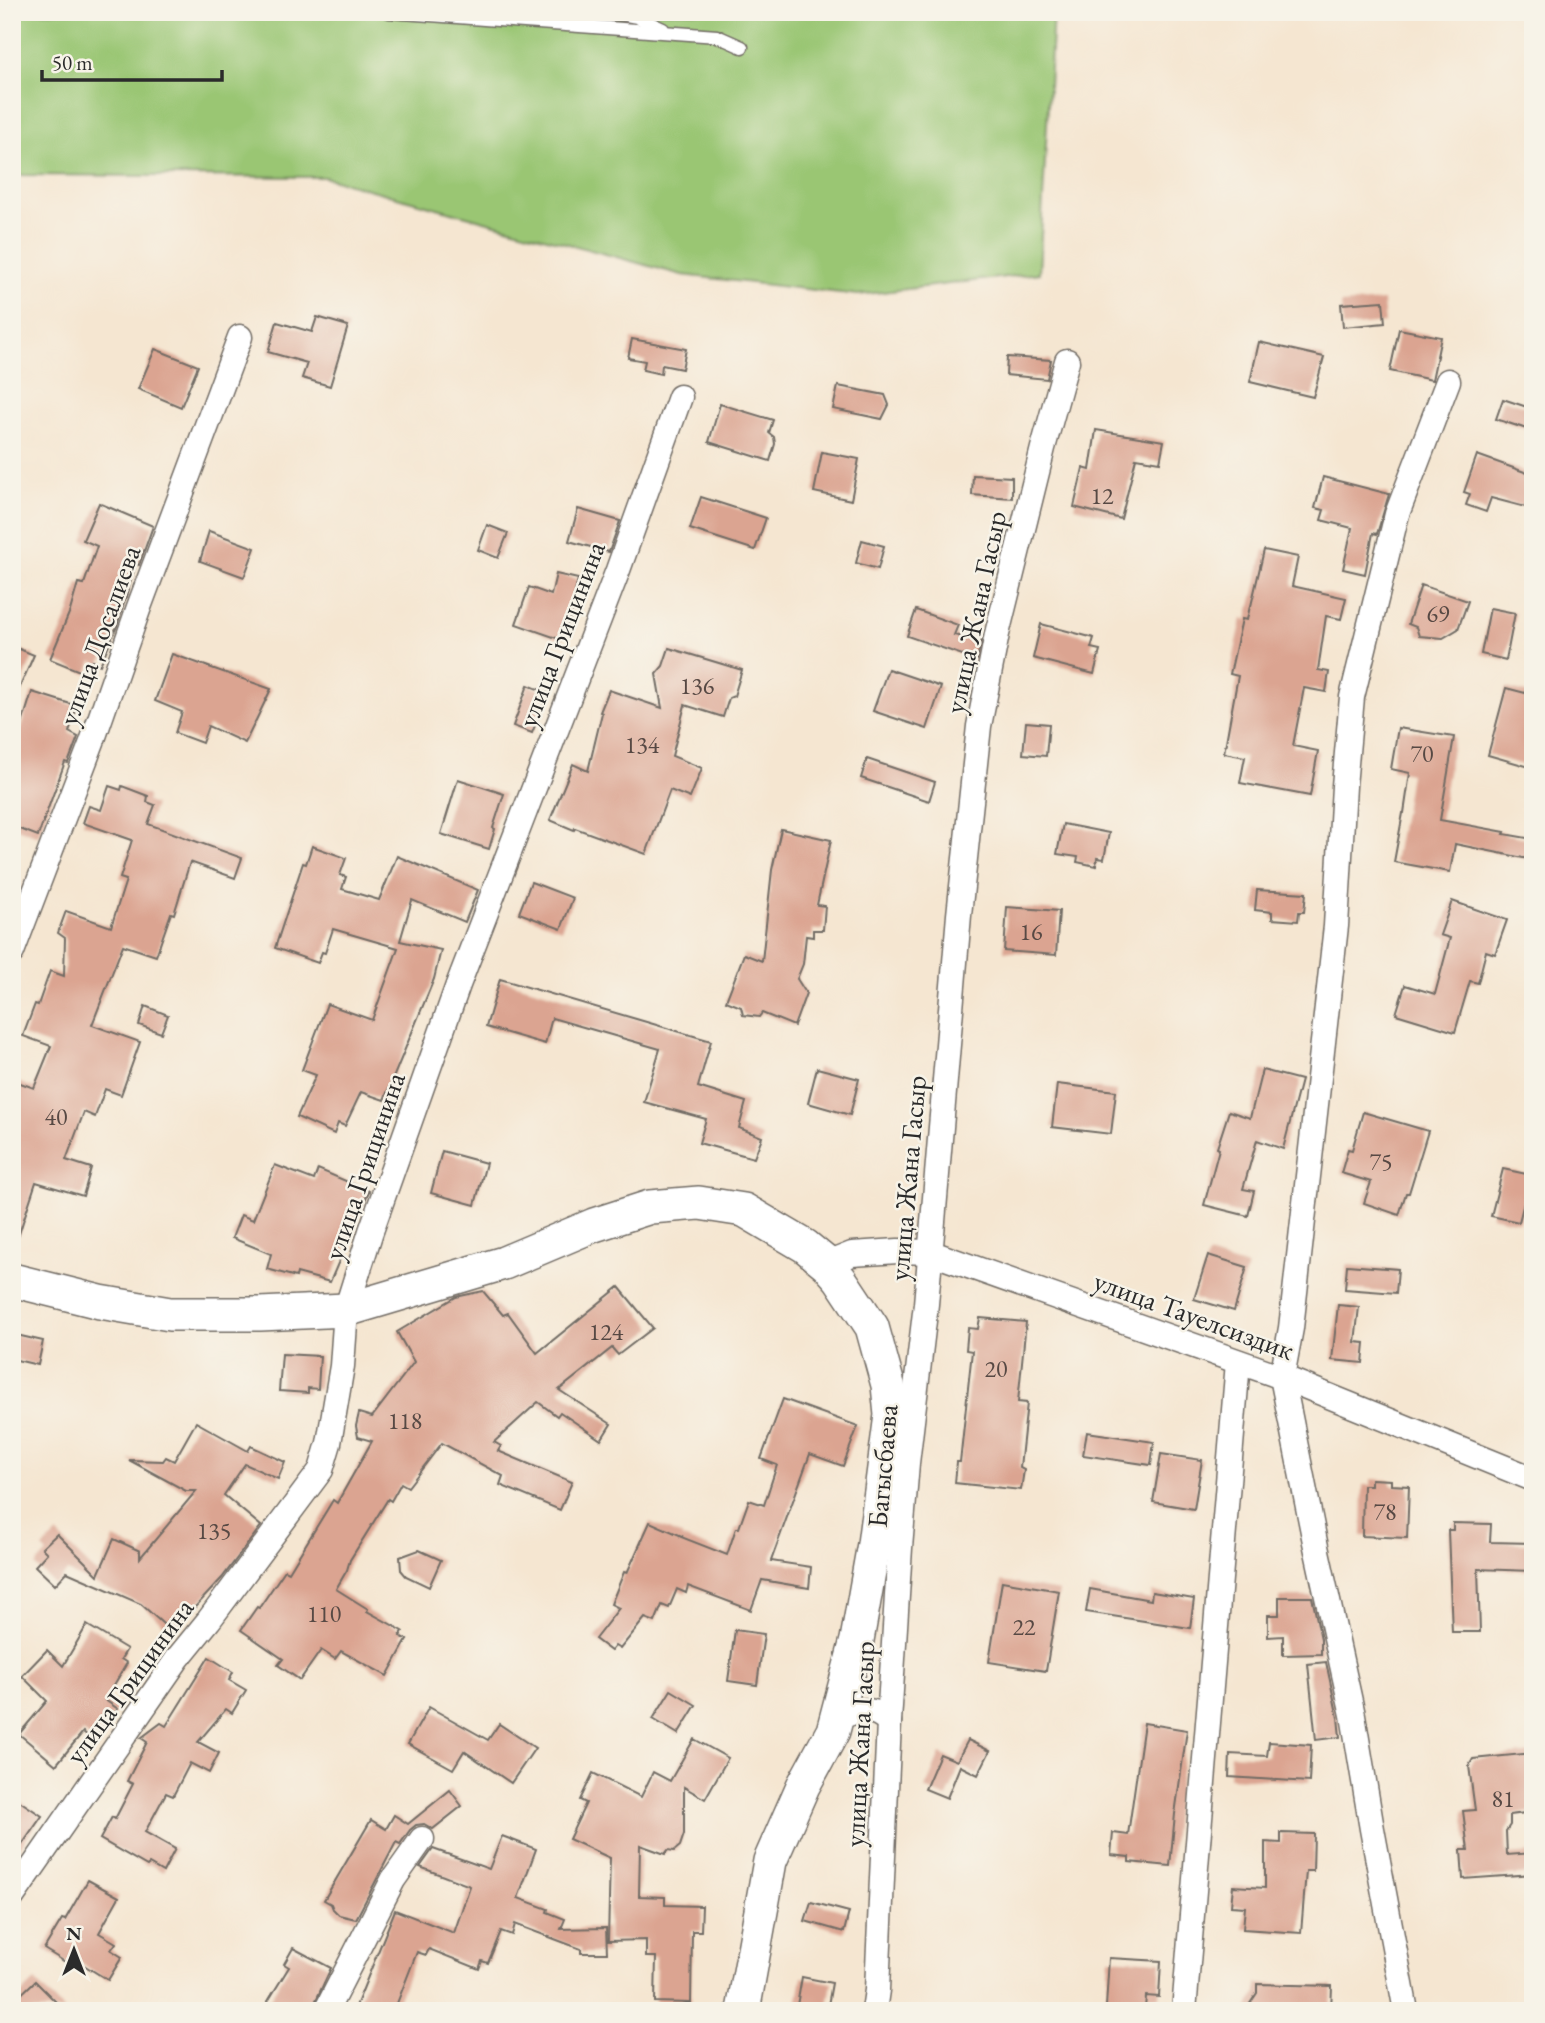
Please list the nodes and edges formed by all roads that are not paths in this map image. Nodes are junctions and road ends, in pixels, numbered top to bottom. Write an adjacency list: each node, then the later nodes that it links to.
1 (389, 12): 3 (lane)
2 (610, 12): 3 (lane)
3 (673, 33): 4 (lane)
4 (742, 47)
5 (240, 337): 9 (street, улица Досалиева)
6 (1067, 360): 10 (street, улица Жана Гасыр)
7 (1448, 381): 15 (street)
8 (680, 397): 13 (street, улица Грицинина)
9 (12, 952)
10 (929, 1252): 11 (street, улица Тауелсиздик); 14 (street, улица Тауелсиздик); 16 (street, улица Жана Гасыр)
11 (827, 1264): 13 (street, Багысбаева); 16 (street, Багысбаева)
12 (12, 1280): 13 (street, Багысбаева)
13 (346, 1310): 22 (street, улица Грицинина)
14 (1238, 1362): 15 (street, улица Тауелсиздик); 26 (street)
15 (1282, 1377): 17 (street, улица Тауелсиздик); 27 (street)
16 (903, 1385): 18 (street, Багысбаева)
17 (1533, 1479)
18 (887, 1546): 19 (street, Багысбаева); 20 (street, улица Жана Гасыр)
19 (836, 1719): 20 (street); 24 (street, Багысбаева)
20 (889, 1723): 25 (street, улица Жана Гасыр)
21 (422, 1839): 23 (street)
22 (12, 1896)
23 (326, 2011)
24 (743, 2011)
25 (874, 2011)
26 (1184, 2011)
27 (1406, 2011)

